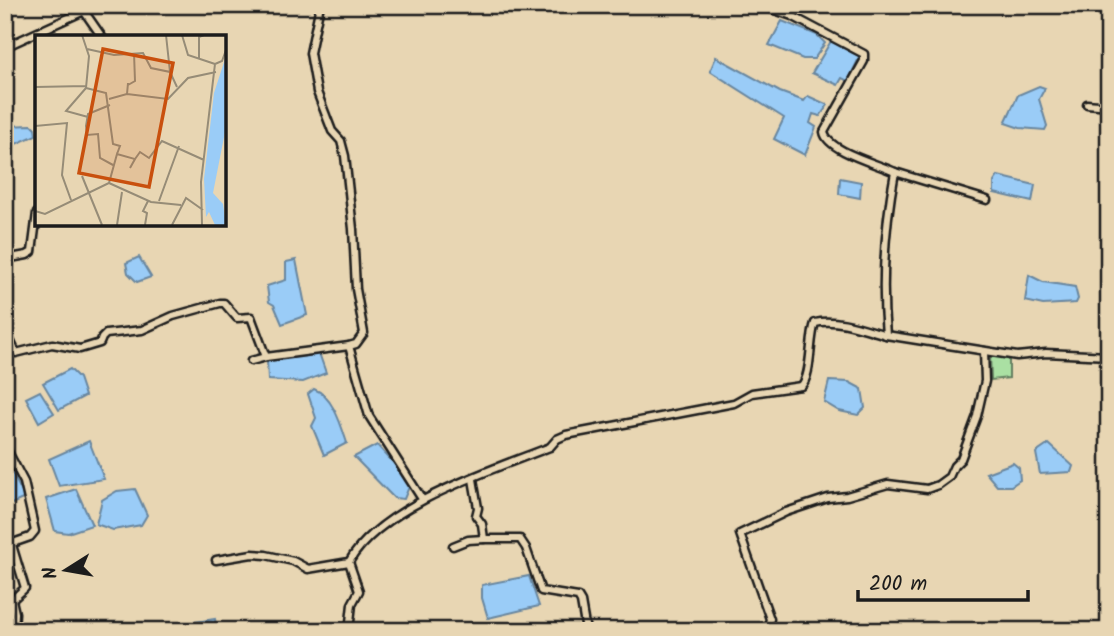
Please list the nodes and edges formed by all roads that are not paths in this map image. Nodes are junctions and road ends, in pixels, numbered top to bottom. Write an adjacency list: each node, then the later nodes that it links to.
1 (320, 5): 14 (street)
2 (760, 5): 8 (street)
3 (87, 8): 4 (street); 5 (street)
4 (101, 35)
5 (5, 47)
6 (1087, 104): 7 (street)
7 (1109, 106)
8 (895, 172): 9 (street); 12 (street)
9 (987, 200)
10 (35, 226): 11 (street)
11 (5, 259)
12 (886, 335): 15 (street); 20 (street)
13 (5, 342): 17 (street)
14 (349, 346): 17 (street); 21 (street)
15 (984, 351): 16 (street); 29 (street)
16 (1109, 356)
17 (266, 357): 18 (street)
18 (251, 361)
19 (5, 446): 26 (street)
20 (474, 479): 21 (street); 22 (street)
21 (422, 499): 25 (street)
22 (484, 539): 23 (street); 28 (street)
23 (453, 546)
24 (216, 560): 25 (street)
25 (349, 562): 27 (street)
26 (10, 631)
27 (349, 631)
28 (586, 631)
29 (760, 631)

